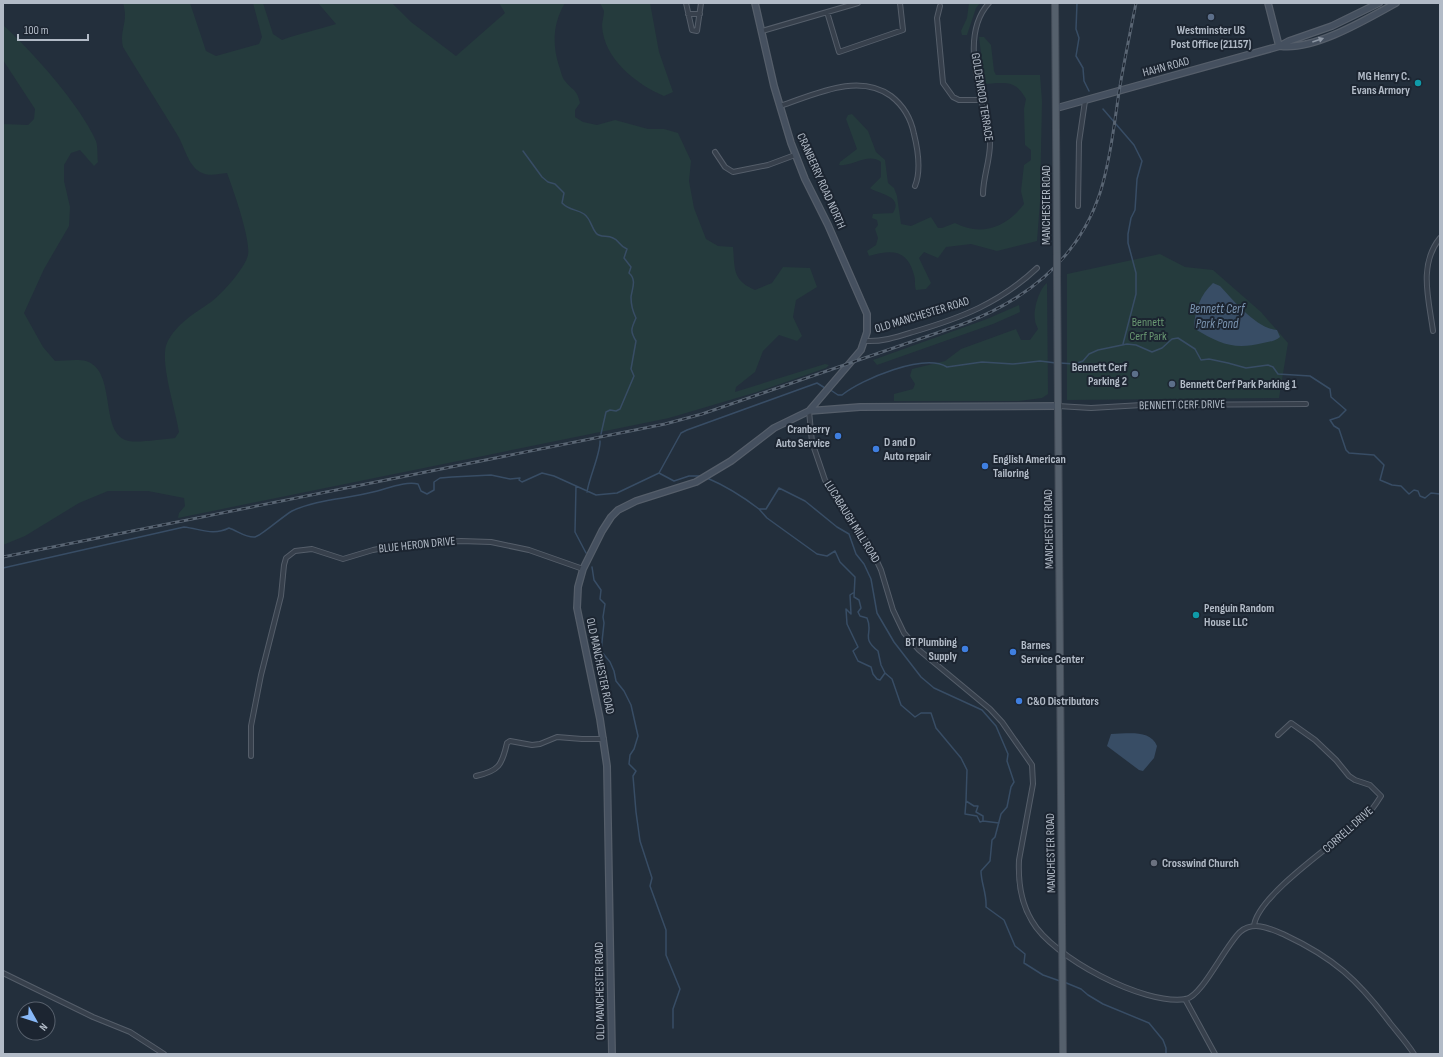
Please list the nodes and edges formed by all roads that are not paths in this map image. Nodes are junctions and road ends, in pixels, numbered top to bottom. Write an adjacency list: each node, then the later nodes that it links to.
1 (686, 3): 13 (street)
2 (701, 3): 14 (street)
3 (755, 3): 15 (street, CRANBERRY ROAD NORTH)
4 (858, 3): 12 (street)
5 (900, 3): 12 (street)
6 (989, 3): 17 (street, GOLDENROD TERRACE)
7 (1055, 3): 20 (main road, MANCHESTER ROAD)
8 (1268, 3): 16 (street)
9 (1379, 3): 16 (street, HAHN ROAD)
10 (1396, 3): 16 (street, HAHN ROAD, one-way to 10)
11 (940, 6): 17 (street)
12 (827, 12): 15 (street)
13 (688, 14): 14 (street); 14 (street)
14 (700, 14)
15 (762, 31): 19 (street, CRANBERRY ROAD NORTH)
16 (1280, 46): 18 (street, HAHN ROAD)
17 (981, 100): 24 (street, GOLDENROD TERRACE)
18 (1085, 101): 20 (street, HAHN ROAD); 25 (street)
19 (780, 106): 22 (street, CRANBERRY ROAD NORTH); 23 (street)
20 (1057, 108): 31 (main road, MANCHESTER ROAD, bridge)
21 (715, 152): 22 (street)
22 (795, 155): 29 (street, CRANBERRY ROAD NORTH)
23 (915, 186)
24 (983, 194)
25 (1078, 206)
26 (1440, 238): 28 (street)
27 (1037, 268): 29 (street, OLD MANCHESTER ROAD)
28 (1433, 331)
29 (865, 342): 32 (street, OLD MANCHESTER ROAD)
30 (1306, 404): 31 (street, BENNETT CERF DRIVE)
31 (1058, 406): 32 (street, OLD MANCHESTER ROAD); 39 (main road, MANCHESTER ROAD)
32 (809, 411): 33 (street, OLD MANCHESTER ROAD); 39 (street, LUCABAUGH MILL ROAD)
33 (583, 569): 35 (street, OLD MANCHESTER ROAD); 36 (street, BLUE HERON DRIVE)
34 (1278, 735): 38 (street, CORRELL DRIVE)
35 (604, 739): 37 (street); 43 (street, OLD MANCHESTER ROAD)
36 (250, 756)
37 (476, 776)
38 (1254, 926): 41 (street); 46 (street)
39 (1063, 954): 41 (street, LUCABAUGH MILL ROAD); 44 (main road, MANCHESTER ROAD)
40 (3, 973): 42 (street)
41 (1185, 999): 45 (street)
42 (164, 1054)
43 (612, 1054)
44 (1063, 1054)
45 (1215, 1054)
46 (1414, 1054)

